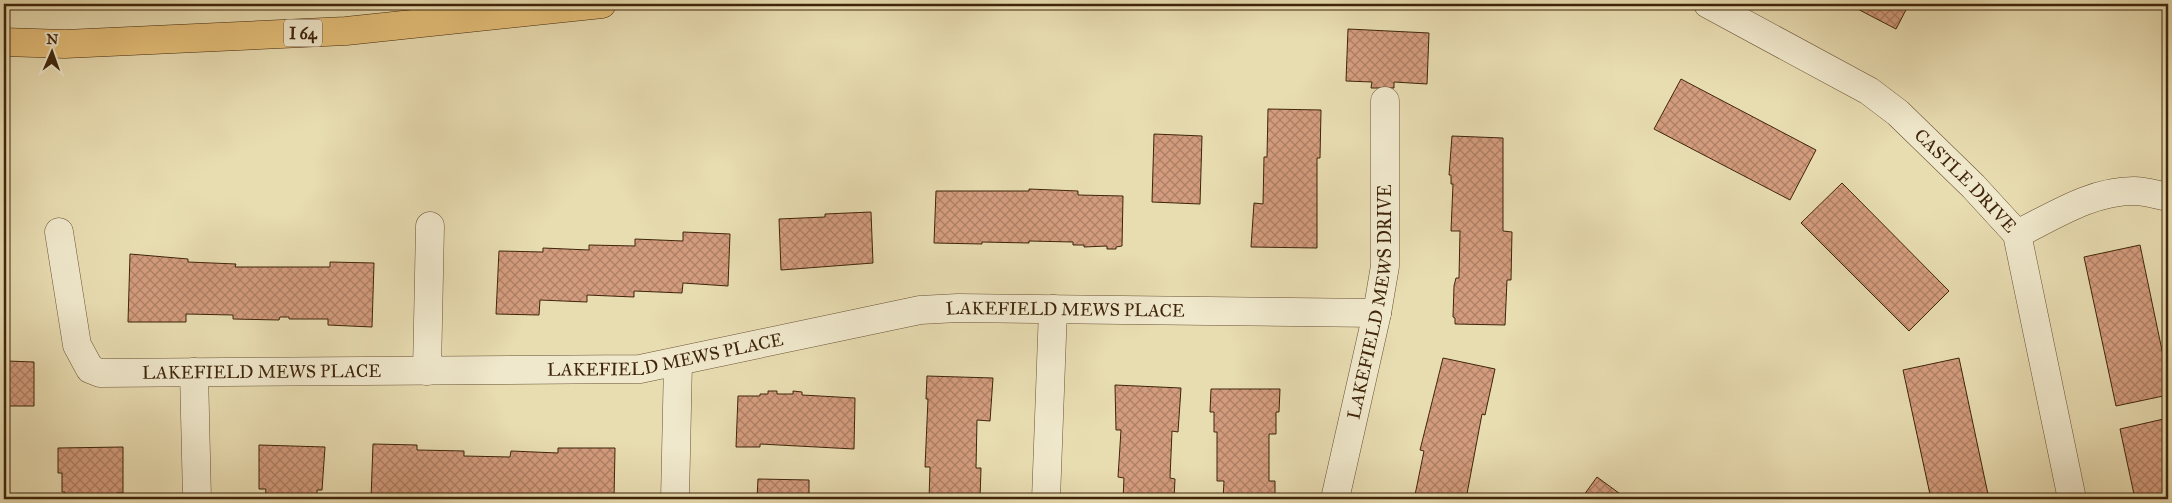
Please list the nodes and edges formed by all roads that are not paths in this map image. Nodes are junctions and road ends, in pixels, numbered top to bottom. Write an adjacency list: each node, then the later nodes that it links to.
1 (602, 4): 3 (highway, I 64)
2 (1708, 4): 8 (street, CASTLE DRIVE)
3 (4, 42)
4 (1384, 101): 10 (street, LAKEFIELD MEWS DRIVE)
5 (2168, 197): 8 (street)
6 (430, 226): 12 (street)
7 (59, 232): 13 (street, LAKEFIELD MEWS PLACE)
8 (2017, 234): 18 (street, CASTLE DRIVE)
9 (1052, 309): 10 (street, LAKEFIELD MEWS PLACE); 11 (street, LAKEFIELD MEWS PLACE); 16 (street)
10 (1377, 313): 17 (street, LAKEFIELD MEWS DRIVE)
11 (678, 362): 12 (street, LAKEFIELD MEWS PLACE); 15 (street)
12 (427, 370): 13 (street, LAKEFIELD MEWS PLACE)
13 (194, 372): 14 (street)
14 (197, 499)
15 (675, 499)
16 (1046, 499)
17 (1335, 499)
18 (2072, 499)

